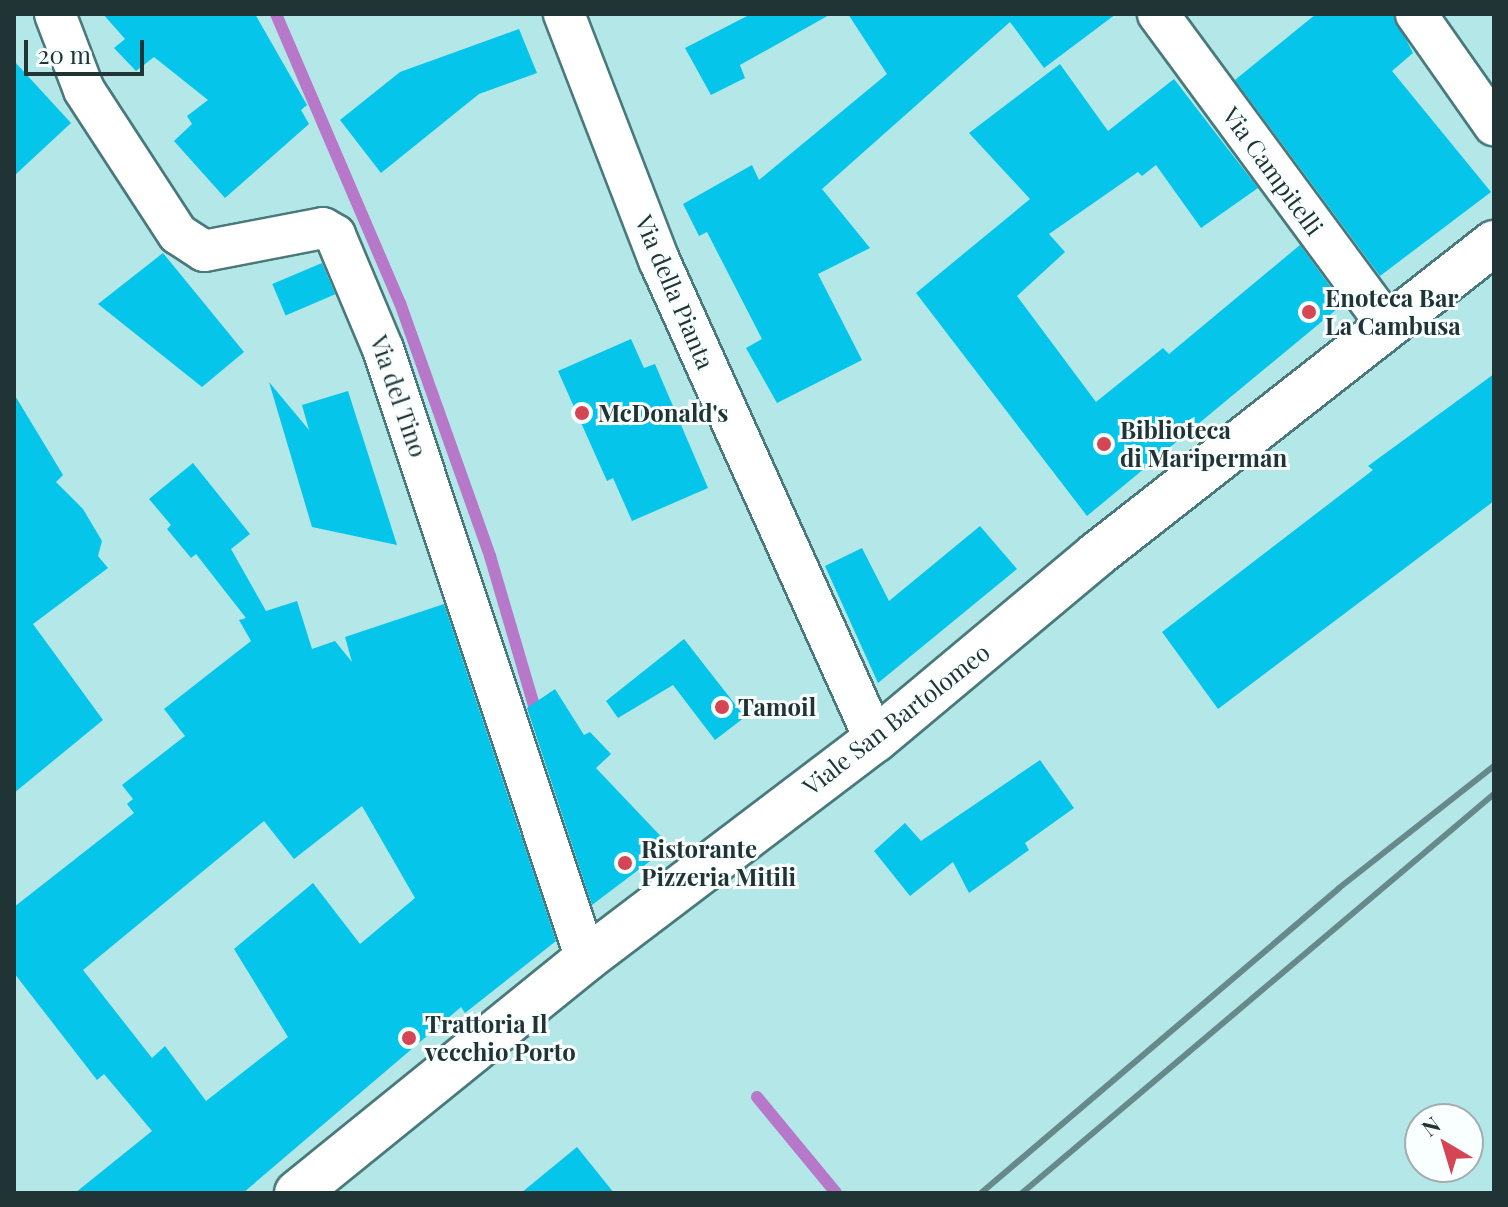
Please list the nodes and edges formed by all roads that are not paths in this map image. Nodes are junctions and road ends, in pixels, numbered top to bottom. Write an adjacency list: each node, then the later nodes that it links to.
1 (55, 14): 9 (street, Via del Tino)
2 (564, 14): 8 (street, Via della Pianta)
3 (1158, 14): 7 (street, Via Campitelli)
4 (1416, 14): 5 (street)
5 (1494, 125)
6 (1494, 243): 7 (main road, Viale San Bartolomeo)
7 (1389, 327): 8 (main road, Viale San Bartolomeo)
8 (875, 740): 9 (main road, Viale San Bartolomeo)
9 (586, 959): 10 (main road, Viale San Bartolomeo)
10 (297, 1193)

